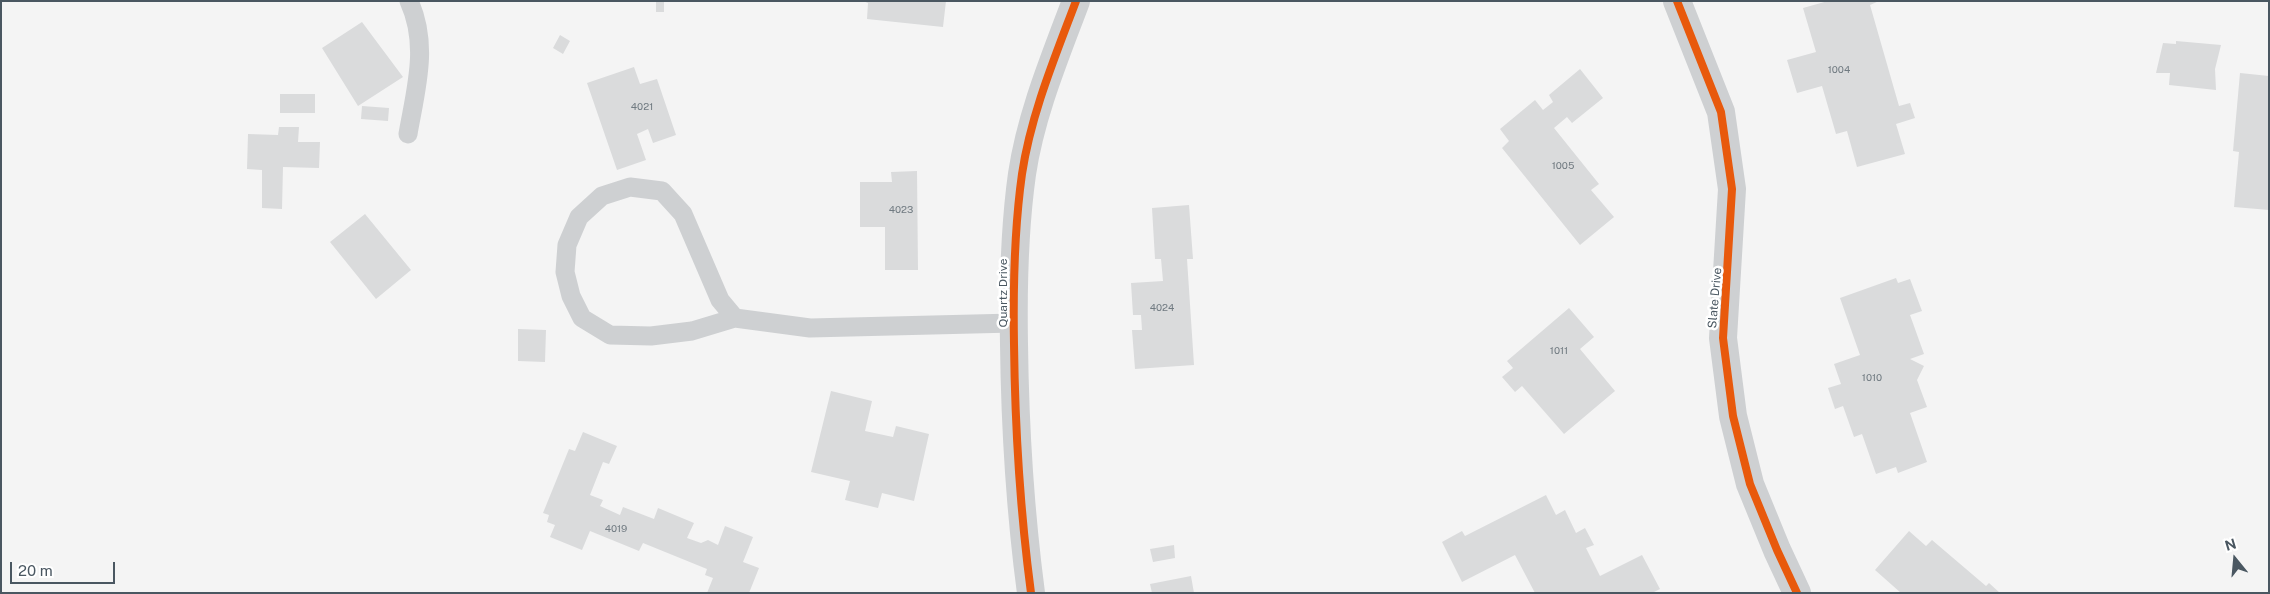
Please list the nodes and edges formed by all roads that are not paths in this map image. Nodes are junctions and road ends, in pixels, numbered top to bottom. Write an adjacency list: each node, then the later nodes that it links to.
1 (409, 1): 4 (lane)
2 (1076, 1): 6 (street, Quartz Drive)
3 (1677, 1): 8 (street, Slate Drive)
4 (408, 134)
5 (735, 318): 5 (lane); 6 (lane)
6 (1014, 323): 7 (street, Quartz Drive)
7 (1031, 593)
8 (1797, 593)

